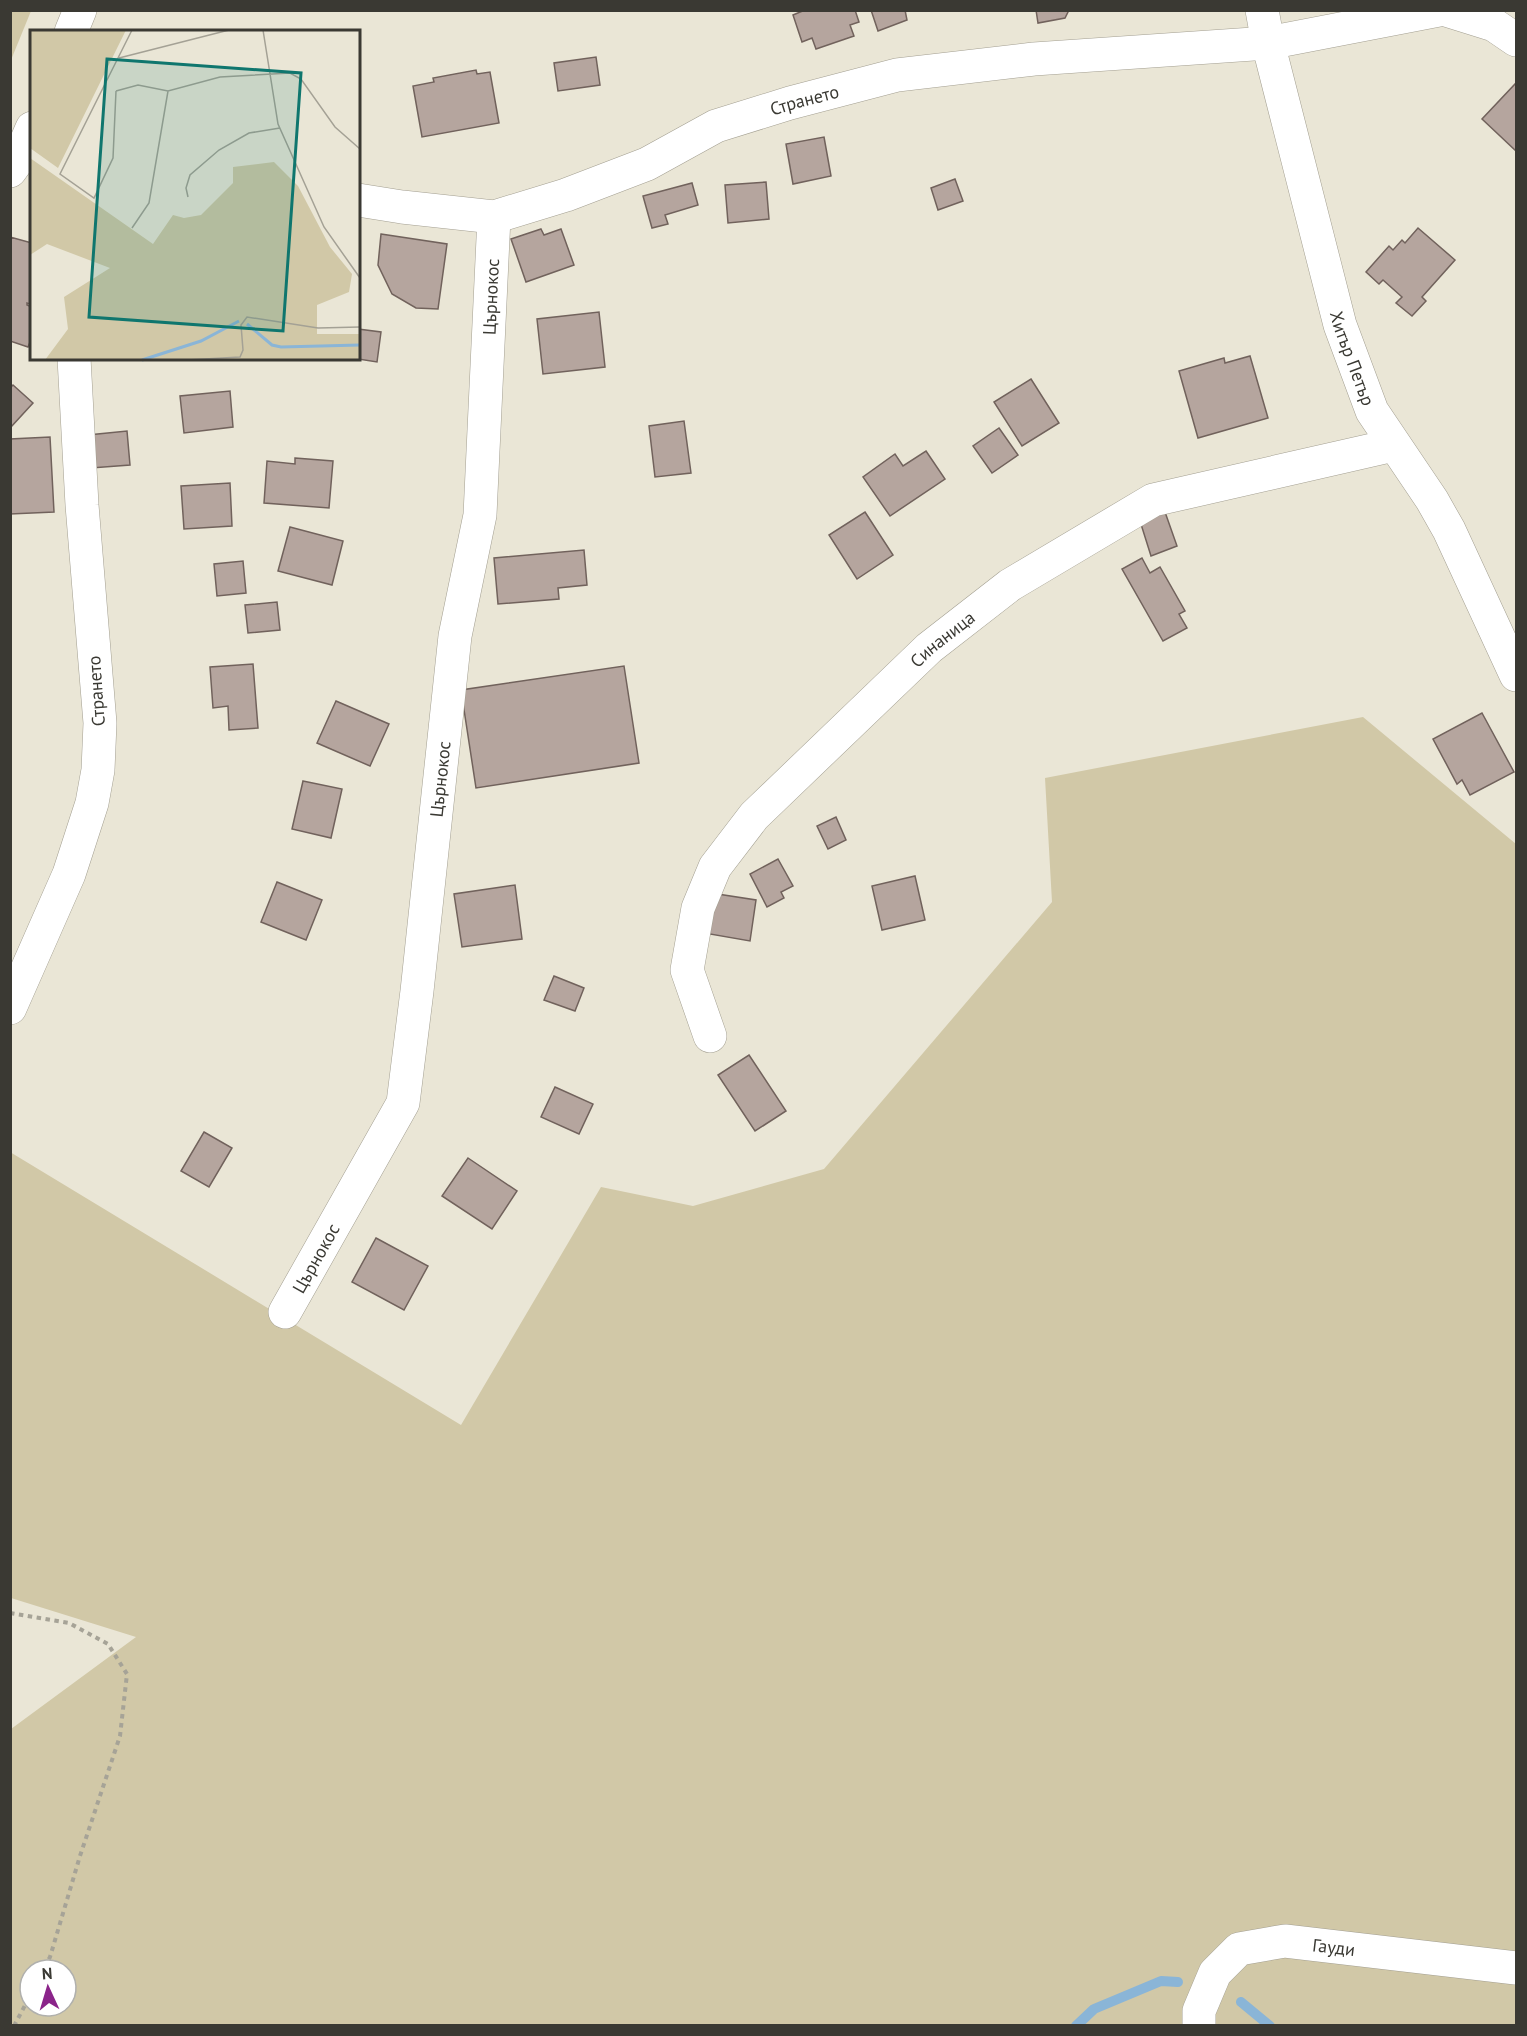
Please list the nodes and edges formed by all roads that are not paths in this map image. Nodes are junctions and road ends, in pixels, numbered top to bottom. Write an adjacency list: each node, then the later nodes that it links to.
1 (80, 10): 5 (street)
2 (1262, 10): 7 (street, Хитър Петър)
3 (1439, 10): 7 (street, Странето)
4 (1446, 10): 6 (street)
5 (72, 30)
6 (1516, 40)
7 (1268, 43): 11 (street, Странето); 13 (street, Хитър Петър)
8 (30, 135): 9 (street)
9 (20, 170)
10 (360, 200): 11 (street, Странето)
11 (494, 217): 17 (street, Църнокос)
12 (74, 360): 15 (street, Странето)
13 (1394, 445): 14 (street, Хитър Петър); 16 (street, Синаница)
14 (1516, 675)
15 (10, 1008)
16 (710, 1036)
17 (285, 1312)
18 (1516, 1968): 19 (street, Гауди)
19 (1199, 2025)

